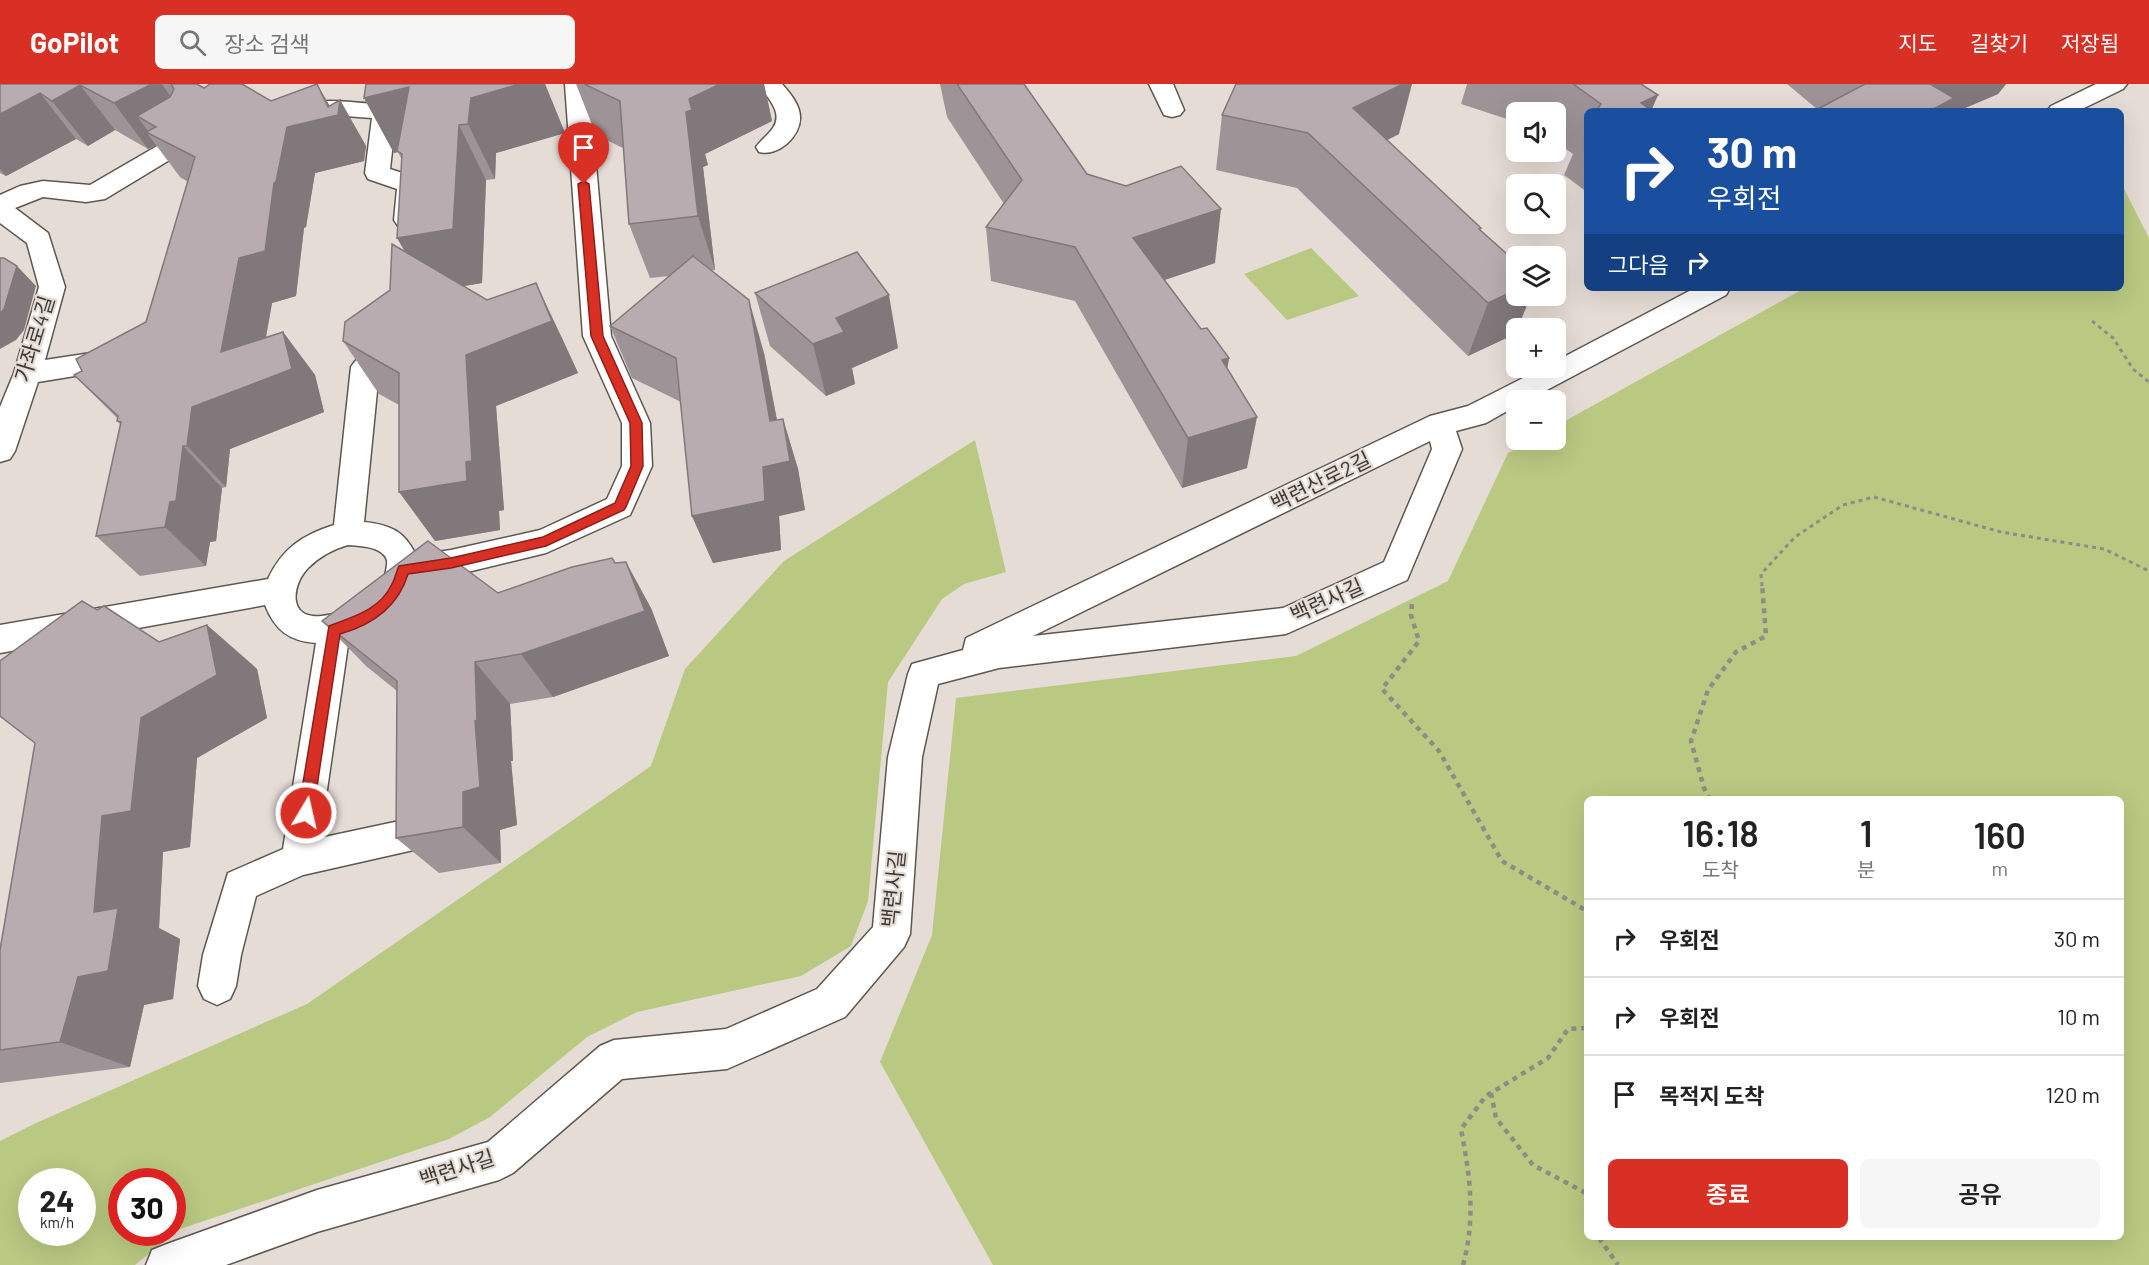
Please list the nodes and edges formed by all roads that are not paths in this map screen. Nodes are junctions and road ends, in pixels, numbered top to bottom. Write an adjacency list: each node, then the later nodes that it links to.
1 (493, 84): 7 (street)
2 (577, 84): 21 (street)
3 (770, 84): 11 (street)
4 (1161, 84): 8 (street)
5 (2115, 84): 6 (street)
6 (2065, 108)
7 (385, 110): 9 (street); 13 (street)
8 (1172, 110)
9 (299, 121)
10 (192, 136): 12 (street)
11 (768, 147)
12 (0, 208): 17 (street, 가좌로4길)
13 (405, 241)
14 (1711, 291): 18 (street, 백련산로2길)
15 (397, 320): 20 (street)
16 (153, 354): 17 (street)
17 (15, 390): 19 (street, 가좌로4길)
18 (1440, 424): 25 (street, 백련산로2길); 25 (street, 백련사길)
19 (0, 451)
20 (348, 534): 21 (street); 22 (street)
21 (403, 570): 23 (street)
22 (279, 591): 23 (street); 24 (street)
23 (334, 630): 27 (street)
24 (0, 639)
25 (924, 674): 29 (street, 백련사길)
26 (418, 833): 27 (street)
27 (298, 859): 28 (street)
28 (217, 986)
29 (167, 1265)

